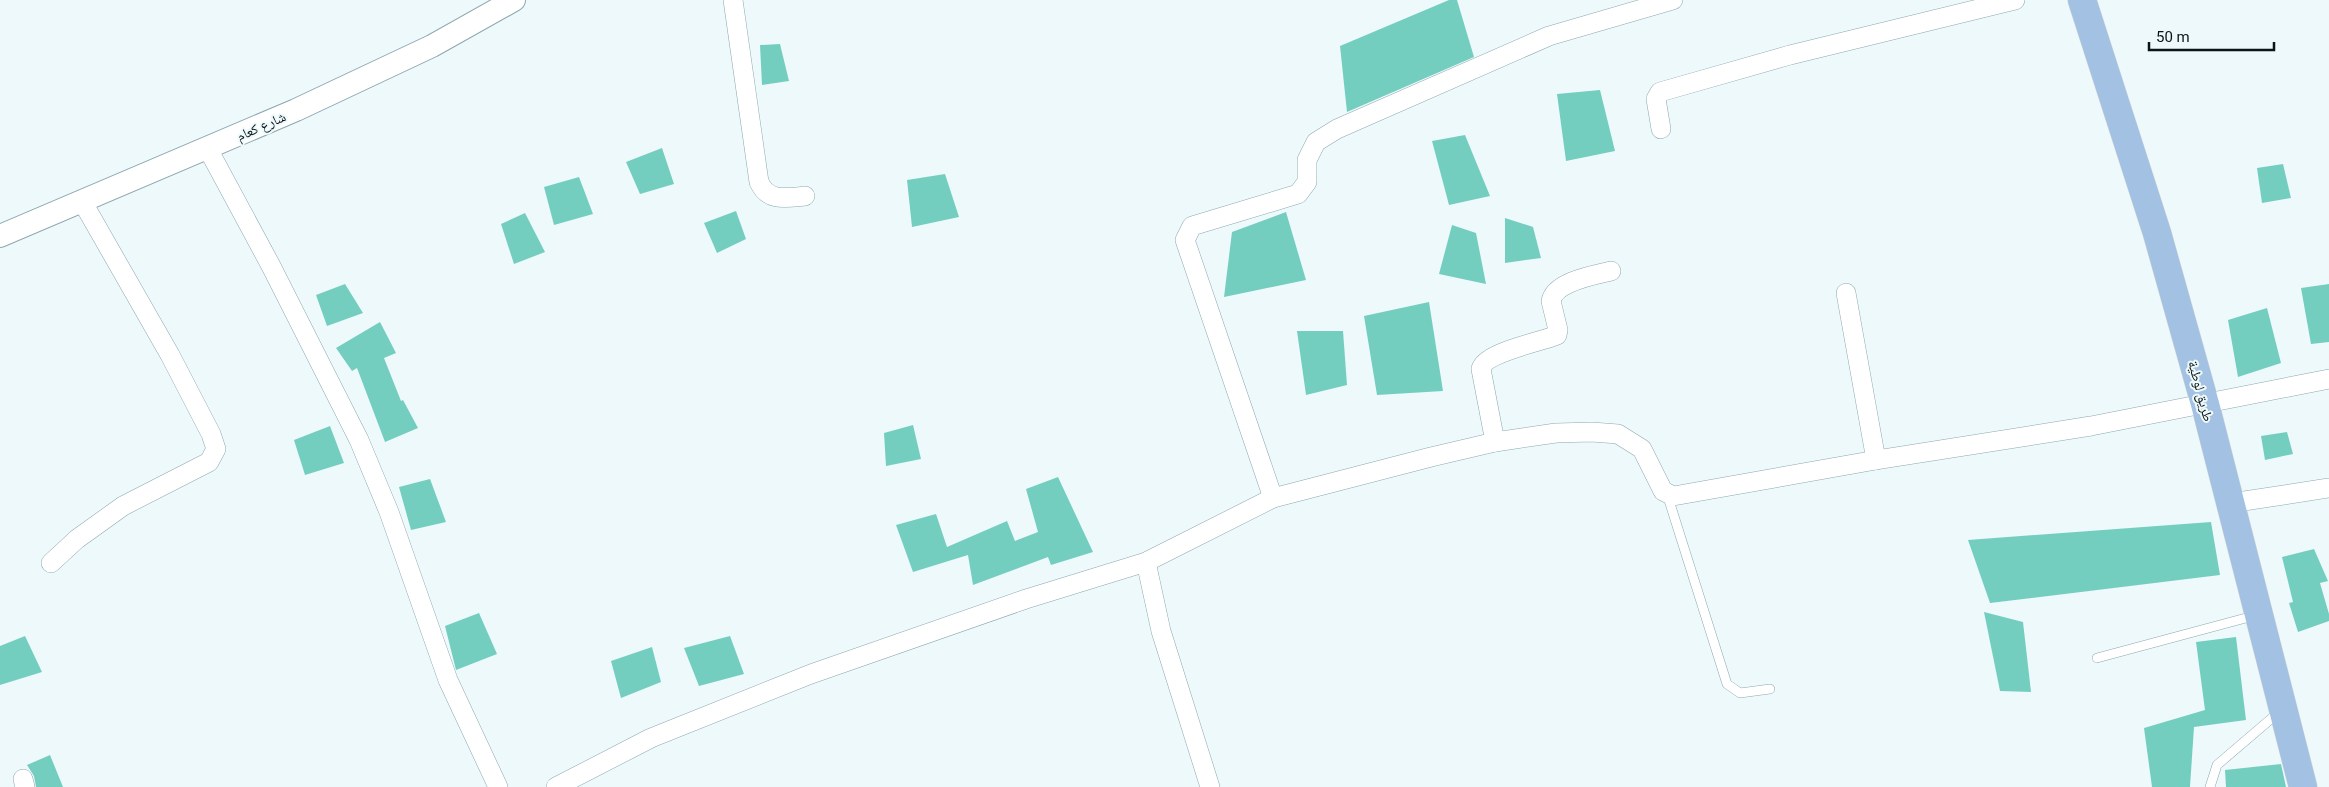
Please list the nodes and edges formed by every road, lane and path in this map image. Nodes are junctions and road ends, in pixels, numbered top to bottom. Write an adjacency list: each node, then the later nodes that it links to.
1 (514, 0): 7 (street, شارع كعام)
2 (733, 0): 8 (street)
3 (1672, 0): 19 (street)
4 (2015, 0): 6 (street)
5 (2082, 0): 14 (main road, طريق لوطية)
6 (1661, 129)
7 (208, 149): 9 (street, شارع كعام); 27 (street)
8 (805, 196)
9 (82, 201): 10 (street, شارع كعام); 22 (street)
10 (0, 236)
11 (1611, 271): 15 (street)
12 (1846, 293): 16 (street)
13 (2329, 379): 14 (street)
14 (2205, 404): 16 (street); 20 (main road, طريق لوطية)
15 (1495, 442): 18 (street); 19 (street)
16 (1876, 460): 18 (street)
17 (2329, 488): 20 (street)
18 (1667, 494): 25 (lane)
19 (1273, 498): 21 (street)
20 (2231, 503): 23 (main road, طريق لوطية)
21 (1146, 562): 28 (street); 29 (street)
22 (51, 563)
23 (2260, 614): 24 (lane); 26 (main road, طريق لوطية)
24 (2097, 658)
25 (1770, 689)
26 (2283, 709): 30 (lane); 31 (main road, طريق لوطية)
27 (498, 787)
28 (556, 787)
29 (1210, 787)
30 (2210, 787)
31 (2303, 787)

